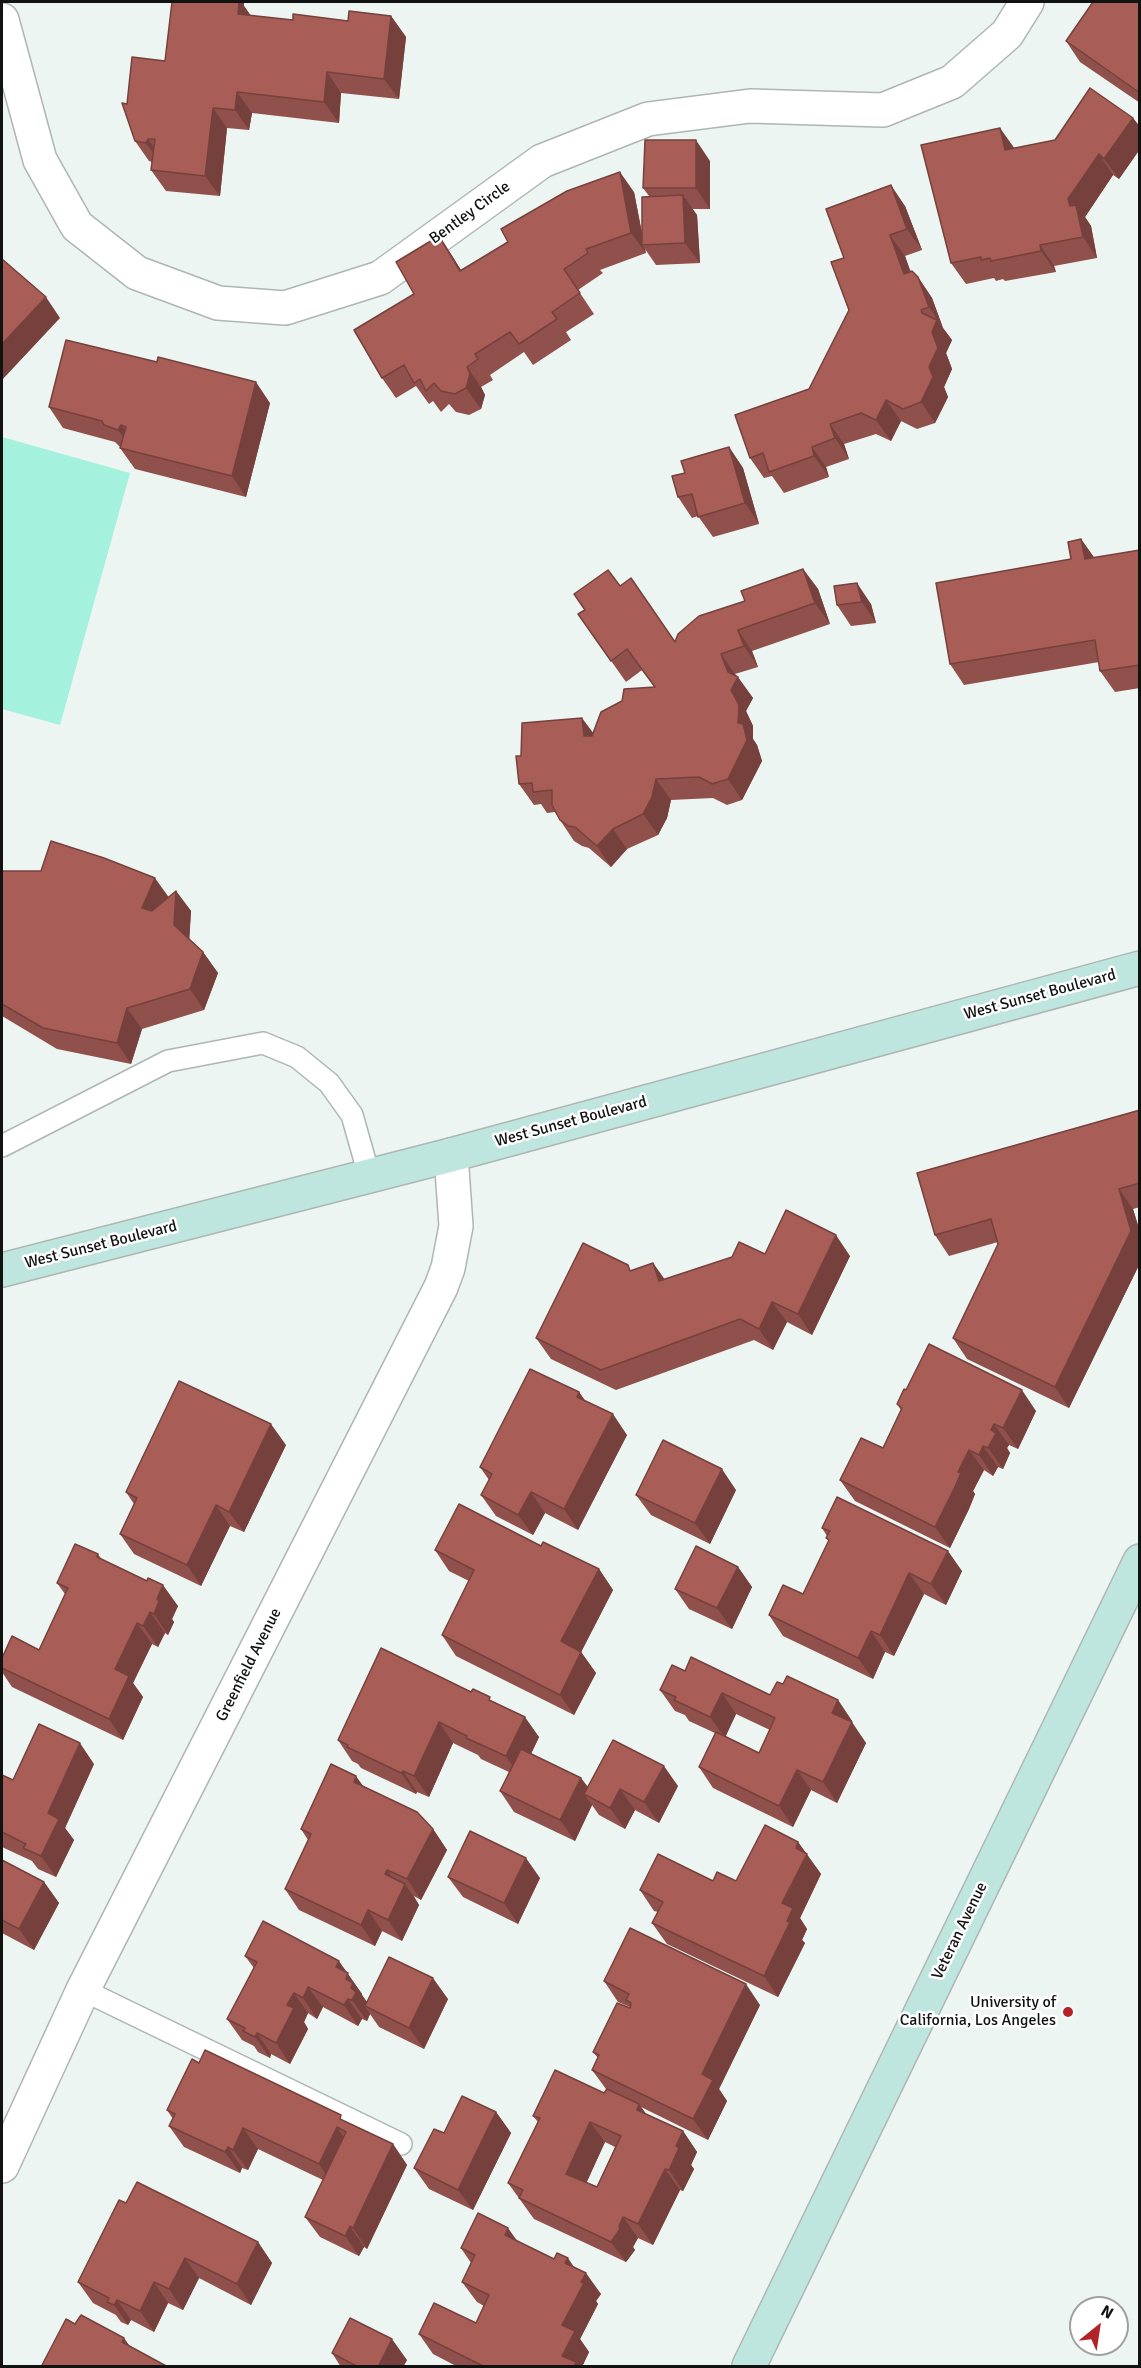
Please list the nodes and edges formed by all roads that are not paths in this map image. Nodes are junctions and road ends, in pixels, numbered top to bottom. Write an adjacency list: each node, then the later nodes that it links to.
1 (1027, 2): 2 (street, Bentley Circle)
2 (2, 20)
3 (1140, 968): 5 (main road, West Sunset Boulevard)
4 (2, 1146): 6 (lane)
5 (451, 1155): 6 (main road, West Sunset Boulevard); 9 (street, Greenfield Avenue)
6 (369, 1175): 7 (main road, West Sunset Boulevard)
7 (2, 1270)
8 (1140, 1561): 12 (main road, Veteran Avenue)
9 (83, 1990): 10 (lane); 11 (street, Greenfield Avenue)
10 (400, 2144)
11 (2, 2166)
12 (749, 2367)

